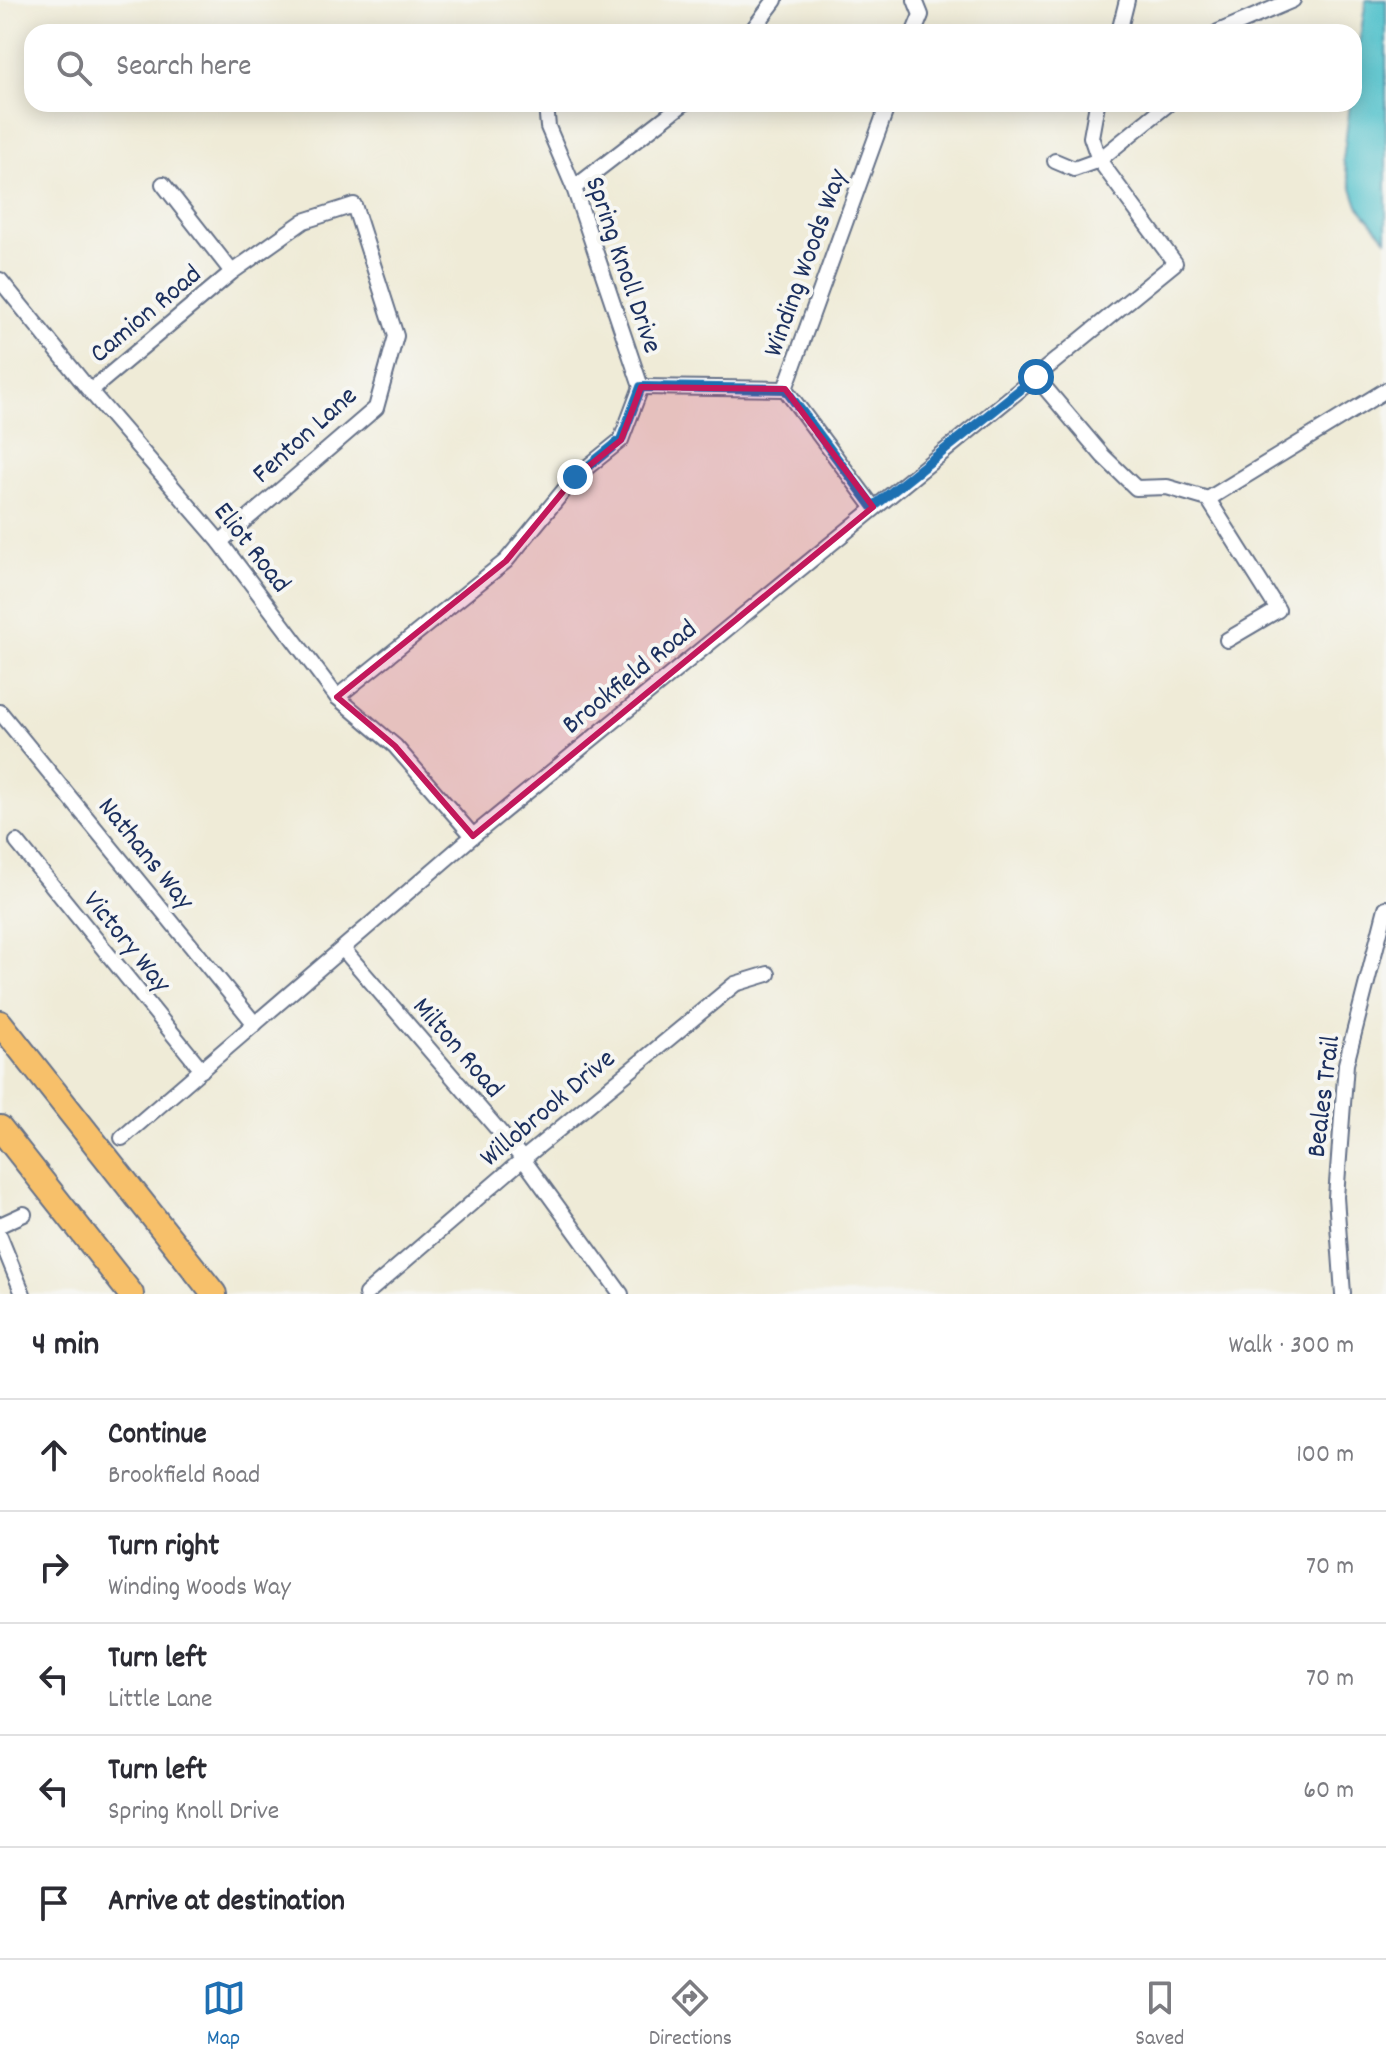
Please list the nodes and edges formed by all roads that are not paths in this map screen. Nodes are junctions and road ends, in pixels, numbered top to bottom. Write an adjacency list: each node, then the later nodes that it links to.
1 (775, 0): 5 (street)
2 (915, 0): 6 (street)
3 (1127, 0): 7 (street)
4 (1293, 0): 8 (street)
5 (757, 24)
6 (917, 24)
7 (1121, 24)
8 (1237, 24)
9 (547, 112): 17 (street, Spring Knoll Drive)
10 (673, 112): 17 (street)
11 (885, 112): 22 (street, Winding Woods Way)
12 (1096, 112): 14 (street)
13 (1158, 112): 14 (street)
14 (1099, 160): 15 (street); 20 (street, Brookfield Road)
15 (1055, 161)
16 (163, 184): 18 (street)
17 (574, 188): 21 (street, Spring Knoll Drive)
18 (232, 272): 24 (street, Camion Road); 27 (street, Fenton Lane)
19 (0, 280): 24 (street, Eliot Road)
20 (1036, 377): 25 (street); 26 (street, Brookfield Road)
21 (641, 387): 22 (street); 29 (street, Spring Knoll Drive)
22 (785, 389): 26 (street, Winding Woods Way)
23 (1386, 390): 25 (street)
24 (90, 391): 27 (street, Eliot Road)
25 (1208, 499): 28 (street)
26 (873, 507): 31 (street, Brookfield Road)
27 (220, 542): 29 (street, Eliot Road)
28 (1227, 640)
29 (337, 697): 31 (street, Eliot Road)
30 (0, 712): 37 (street, Nathans Way)
31 (473, 836): 34 (street, Brookfield Road)
32 (17, 842): 38 (street, Victory Way)
33 (1386, 908): 50 (street, Beales Trail)
34 (343, 949): 37 (street, Brookfield Road); 41 (street, Milton Road)
35 (768, 974): 41 (street, Willobrook Drive)
36 (0, 1023): 47 (highway)
37 (255, 1024): 38 (street, Brookfield Road)
38 (202, 1070): 40 (street, Brookfield Road)
39 (0, 1128): 46 (highway)
40 (122, 1138)
41 (523, 1159): 48 (street, Willobrook Drive); 49 (street, Milton Road)
42 (24, 1214): 43 (street)
43 (0, 1225)
44 (0, 1237): 45 (street)
45 (23, 1294)
46 (131, 1294)
47 (214, 1294)
48 (366, 1294)
49 (621, 1294)
50 (1343, 1294)

